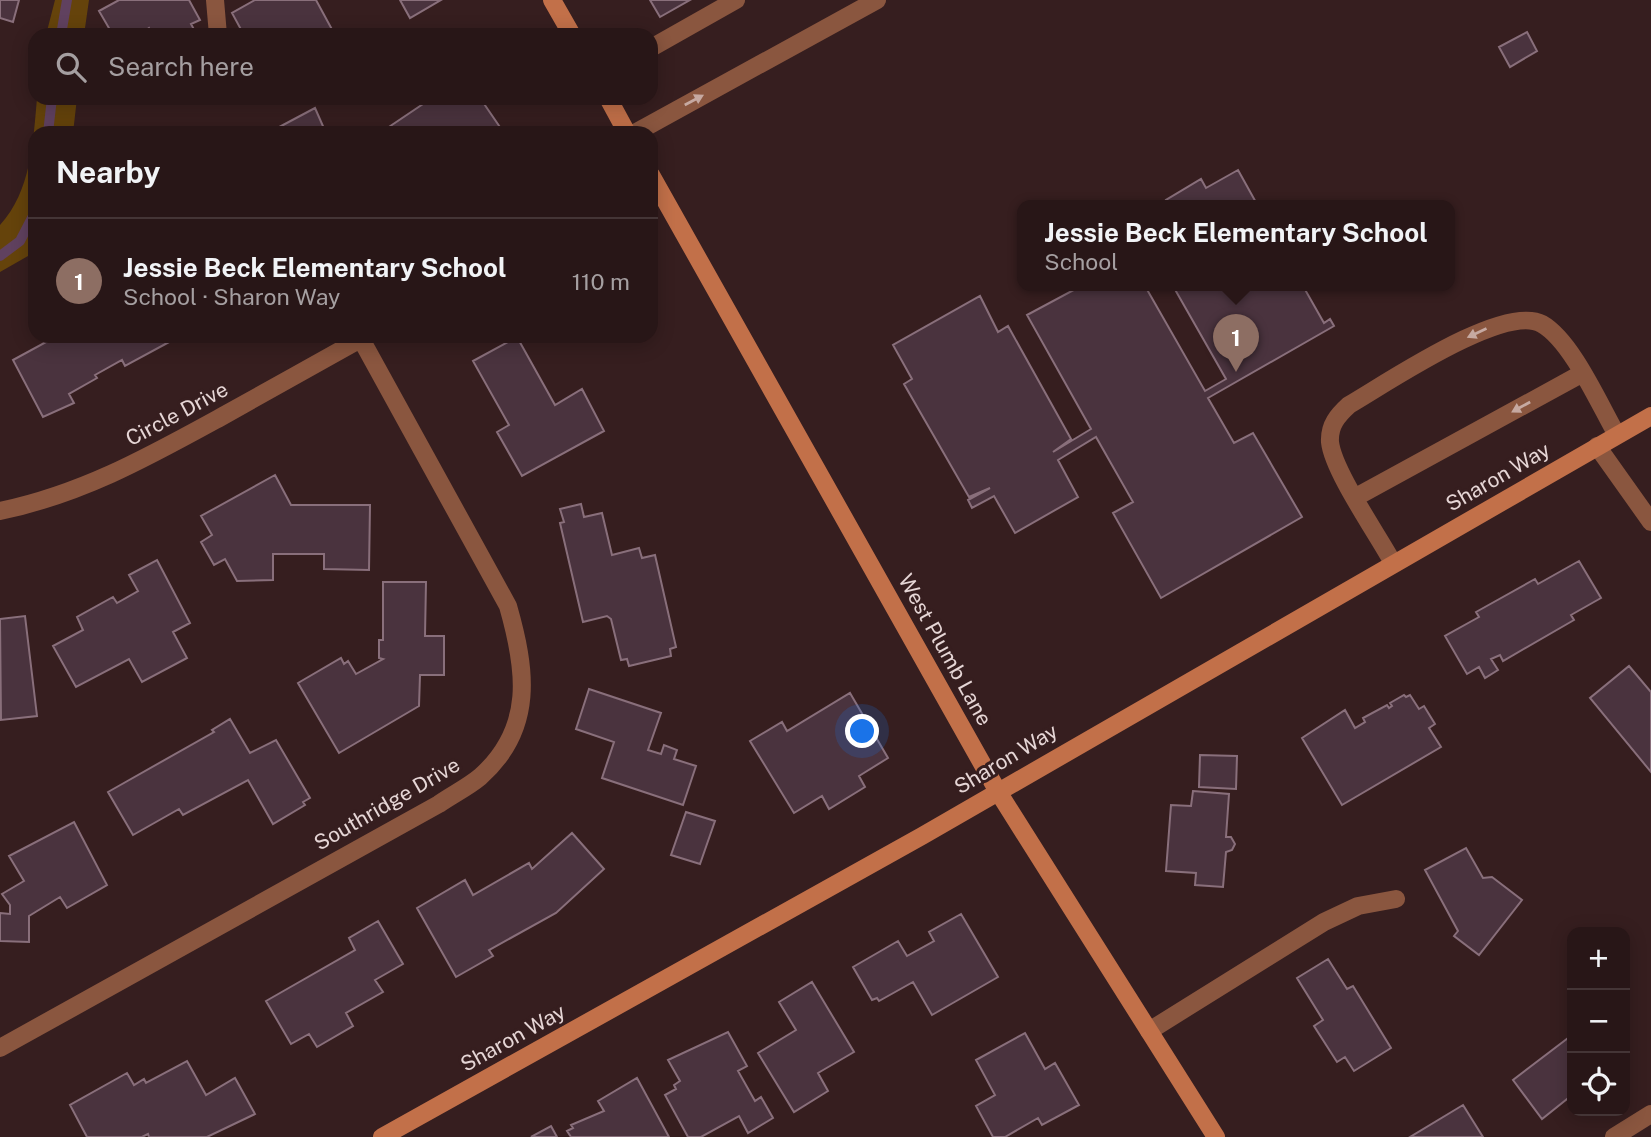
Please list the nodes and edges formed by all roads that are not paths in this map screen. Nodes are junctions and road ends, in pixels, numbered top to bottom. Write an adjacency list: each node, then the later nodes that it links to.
1 (215, 0): 5 (street)
2 (552, 0): 6 (street)
3 (736, 0): 7 (street)
4 (877, 0): 10 (street, one-way to 4)
5 (218, 28)
6 (568, 28)
7 (658, 44)
8 (612, 105): 9 (street)
9 (623, 126)
10 (648, 126)
11 (658, 188): 22 (street, West Plumb Lane)
12 (353, 343): 19 (street, Circle Drive)
13 (367, 343): 25 (street, Southridge Drive)
14 (1581, 374): 16 (street); 18 (street, one-way to 18); 18 (street, one-way to 18)
15 (1651, 416): 16 (street, Sharon Way)
16 (1617, 435): 17 (street, Sharon Way)
17 (1597, 446): 20 (street); 21 (street, Sharon Way)
18 (1356, 497): 21 (street)
19 (0, 511)
20 (1651, 522)
21 (1394, 563): 22 (street, Sharon Way)
22 (998, 790): 24 (street, West Plumb Lane); 27 (street, Sharon Way)
23 (1396, 899): 24 (street)
24 (1149, 1031): 28 (street, West Plumb Lane)
25 (0, 1048)
26 (1651, 1114): 29 (street)
27 (382, 1137)
28 (1216, 1137)
29 (1614, 1137)

